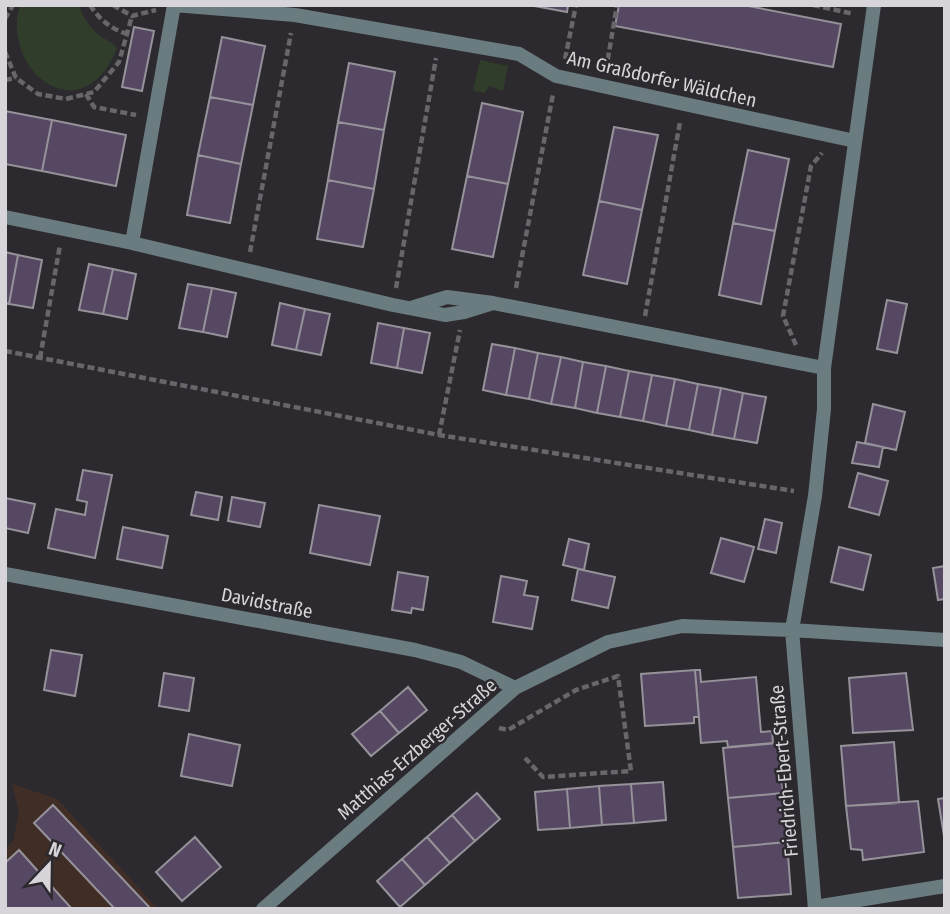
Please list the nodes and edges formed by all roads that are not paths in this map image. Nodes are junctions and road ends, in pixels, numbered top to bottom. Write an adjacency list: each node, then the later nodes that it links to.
1 (174, 5): 3 (street, Am Graßdorfer Wäldchen); 5 (street)
2 (874, 5): 3 (street)
3 (855, 141): 8 (street)
4 (5, 217): 5 (street)
5 (132, 243): 7 (street)
6 (494, 303): 7 (street); 7 (street); 8 (street)
7 (411, 308)
8 (824, 368): 10 (street)
9 (5, 574): 12 (street, Davidstraße)
10 (792, 630): 11 (street, Matthias-Erzberger-Straße); 12 (street, Matthias-Erzberger-Straße); 14 (street, Friedrich-Ebert-Straße)
11 (945, 640)
12 (515, 688): 15 (street, Matthias-Erzberger-Straße)
13 (945, 886): 14 (street)
14 (815, 908)
15 (263, 909)

